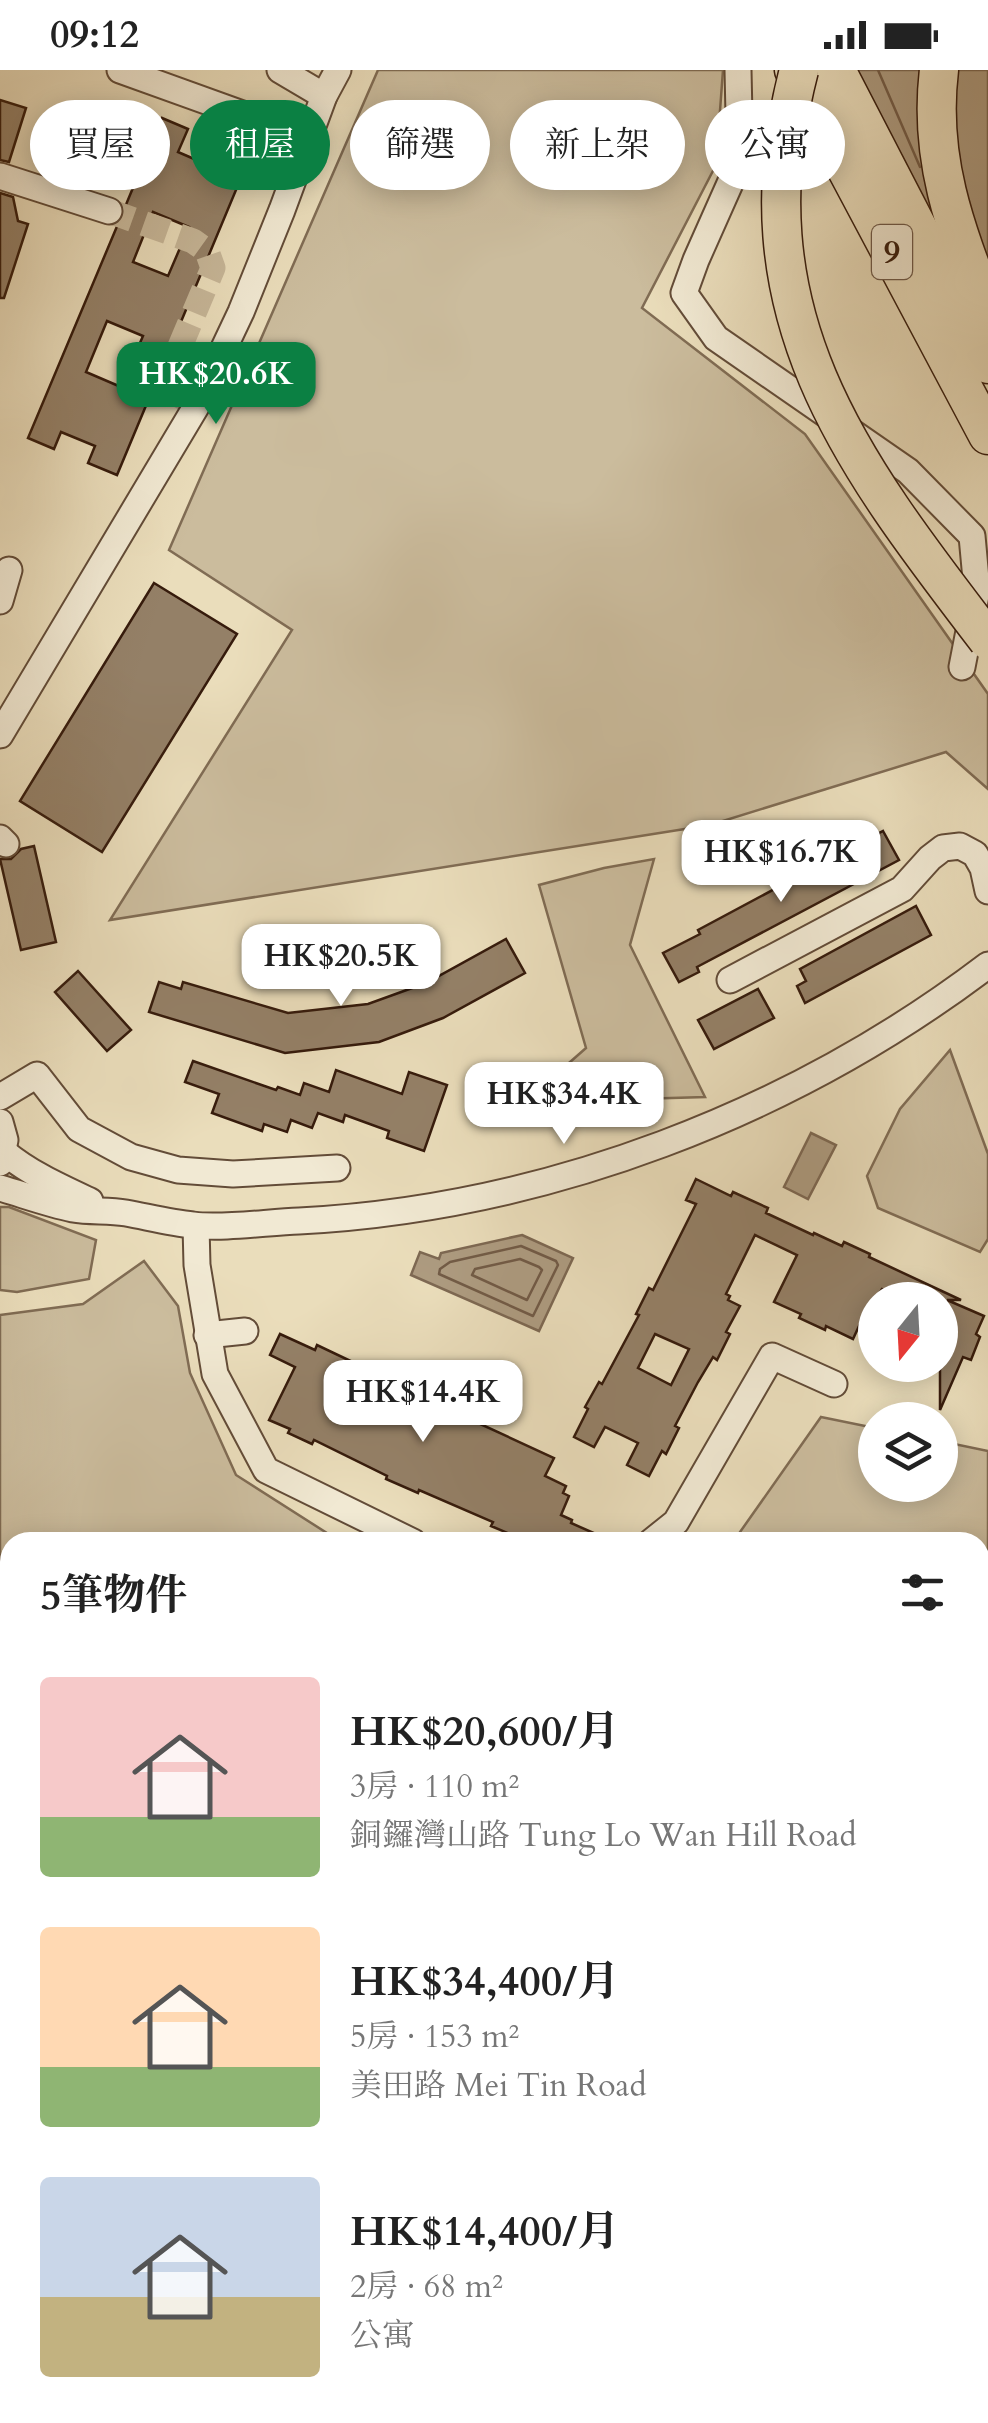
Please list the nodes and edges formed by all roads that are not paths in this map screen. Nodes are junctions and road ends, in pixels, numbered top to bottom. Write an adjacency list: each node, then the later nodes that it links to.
1 (120, 70): 9 (street)
2 (280, 70): 8 (street)
3 (338, 70): 8 (street)
4 (738, 70): 19 (street)
5 (796, 70): 16 (highway, 9); 19 (highway, bridge)
6 (836, 70): 15 (highway, 9)
7 (939, 70): 14 (highway)
8 (324, 96): 10 (street)
9 (203, 100)
10 (323, 100)
11 (0, 176): 13 (street)
12 (289, 190): 20 (street)
13 (109, 211)
14 (988, 313)
15 (988, 364)
16 (988, 435)
17 (8, 570): 18 (street)
18 (0, 601)
19 (975, 654)
20 (7, 709): 21 (street)
21 (0, 736)
22 (988, 891): 24 (street)
23 (988, 966): 31 (street)
24 (730, 980)
25 (0, 1097): 28 (street)
26 (0, 1122): 27 (street)
27 (2, 1157): 30 (street)
28 (337, 1168)
29 (0, 1188): 30 (street)
30 (108, 1210): 31 (street)
31 (196, 1226): 33 (street)
32 (245, 1331): 33 (street)
33 (207, 1335): 35 (street)
34 (834, 1384): 36 (street)
35 (393, 1532)
36 (664, 1532)

